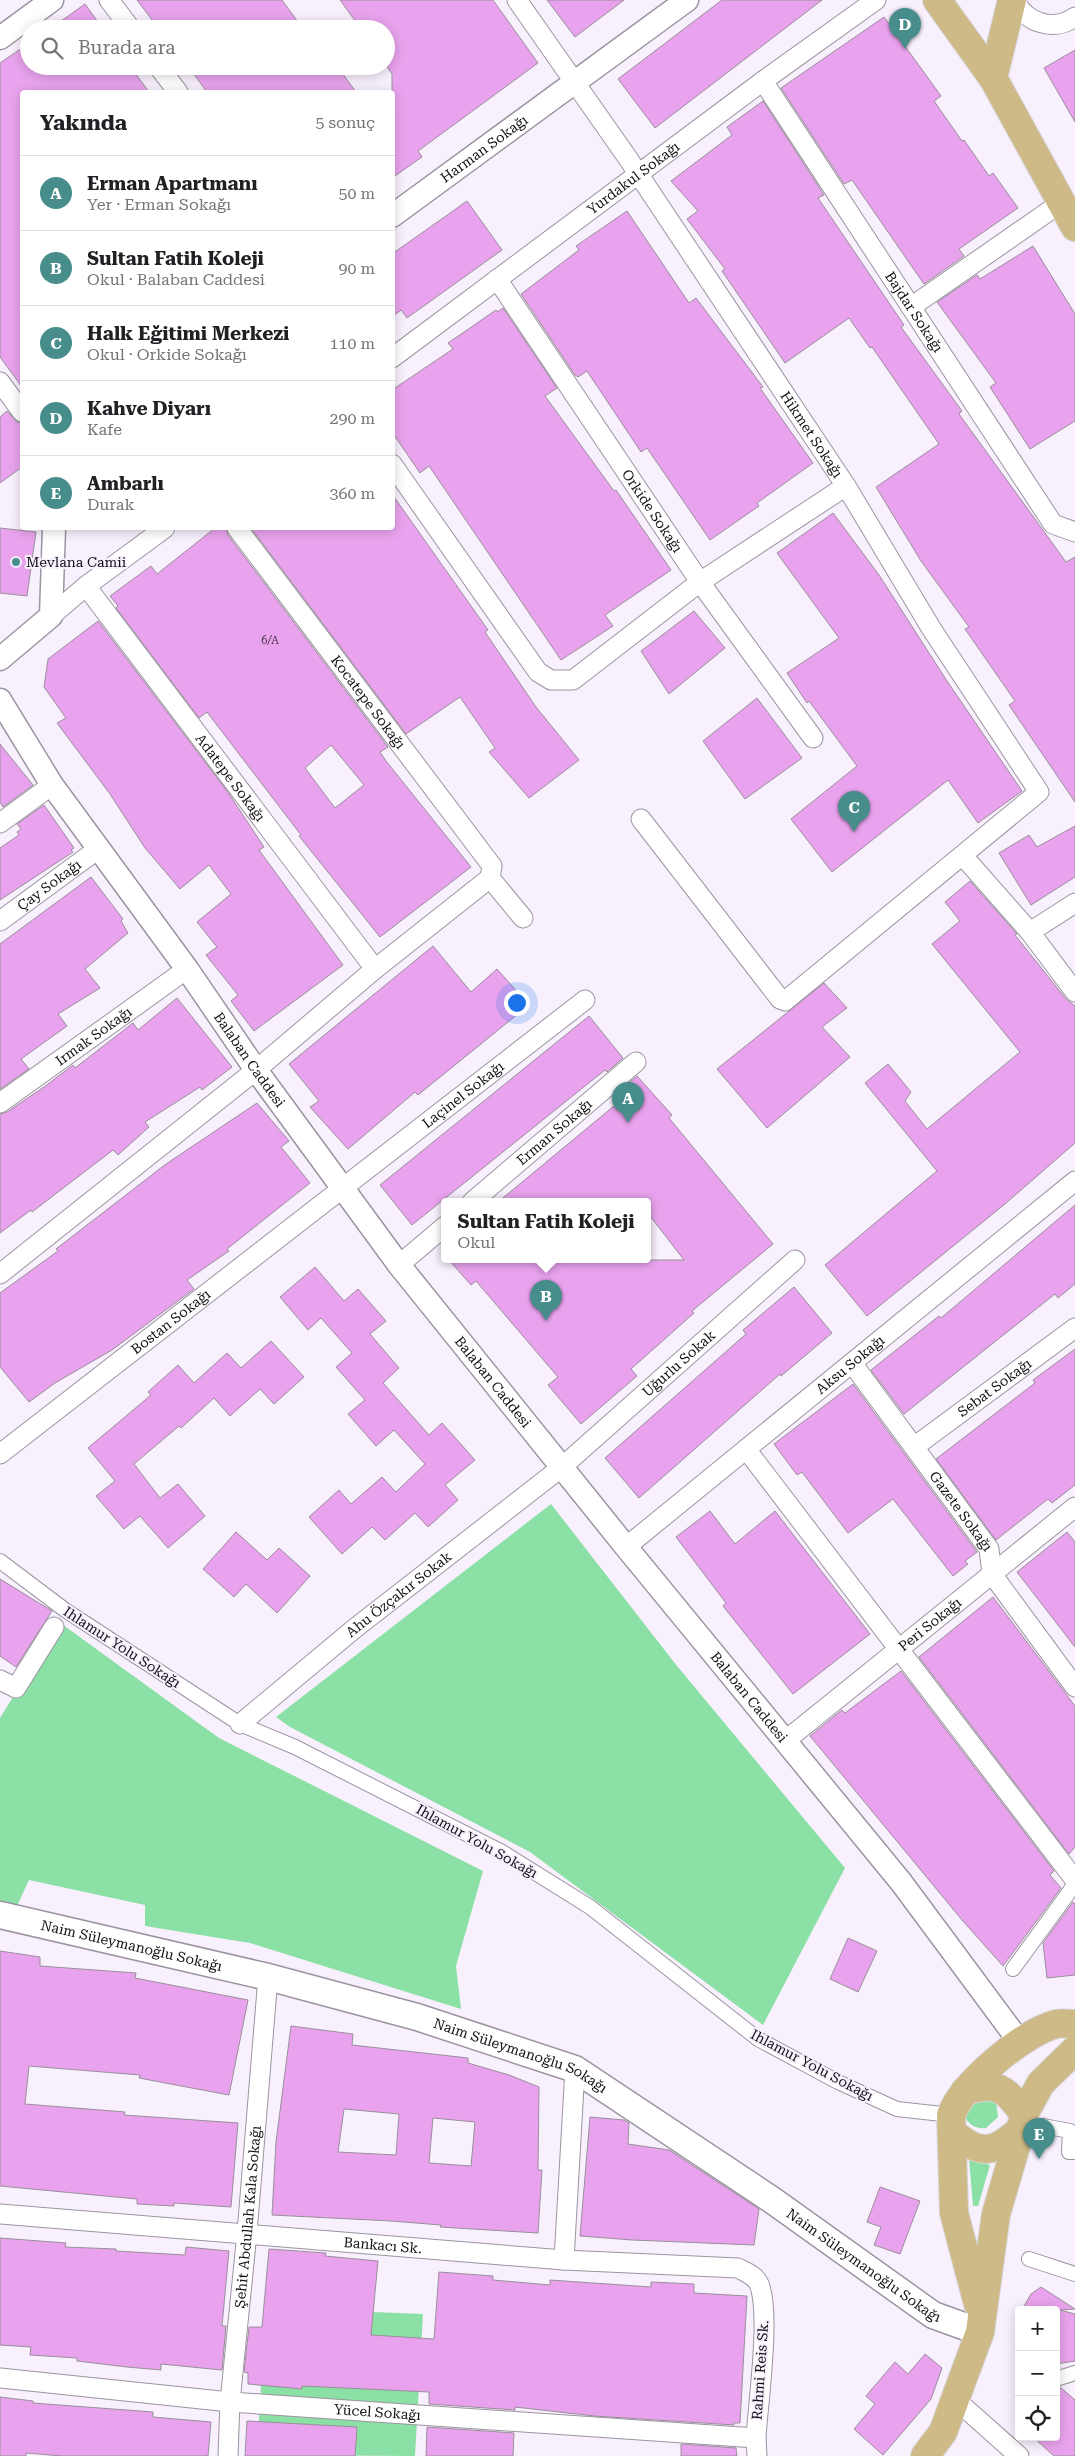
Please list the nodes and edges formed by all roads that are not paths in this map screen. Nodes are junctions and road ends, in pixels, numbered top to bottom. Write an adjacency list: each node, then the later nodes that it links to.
1 (52, 0): 9 (street)
2 (109, 0): 10 (street)
3 (517, 0): 16 (street, Hikmet Sokağı)
4 (687, 0): 16 (street, Harman Sokağı)
5 (876, 0): 15 (street, Yurdakul Sokağı)
6 (937, 0): 14 (main road)
7 (1014, 0): 8 (street); 14 (main road)
8 (1075, 17)
9 (25, 20)
10 (124, 20)
11 (20, 23): 12 (street)
12 (0, 38)
13 (165, 75): 17 (street)
14 (993, 78): 19 (main road)
15 (763, 81): 18 (street, Yurdakul Sokağı); 23 (street, Bajdar Sokağı)
16 (576, 82): 18 (street, Hikmet Sokağı); 20 (street, Harman Sokağı)
17 (176, 90)
18 (638, 175): 22 (street, Yurdakul Sokağı); 28 (street, Hikmet Sokağı)
19 (1062, 202): 21 (main road); 23 (street)
20 (395, 214)
21 (1075, 227)
22 (497, 280): 24 (street, Yurdakul Sokağı); 33 (street, Orkide Sokağı)
23 (911, 307): 32 (street, Bajdar Sokağı)
24 (395, 356)
25 (0, 382): 26 (street)
26 (20, 409)
27 (395, 468): 33 (street)
28 (846, 486): 33 (street); 43 (street, Hikmet Sokağı)
29 (54, 530): 35 (street)
30 (162, 530): 34 (street)
31 (239, 530): 44 (street, Kocatepe Sokağı)
32 (1075, 532)
33 (700, 582): 38 (street, Orkide Sokağı)
34 (86, 586): 35 (street); 50 (street, Adatepe Sokağı)
35 (51, 616): 36 (street)
36 (0, 659)
37 (0, 700): 39 (street, Balaban Caddesi)
38 (813, 738)
39 (52, 785): 41 (street); 42 (street, Balaban Caddesi)
40 (641, 818): 43 (street)
41 (0, 823)
42 (98, 849): 47 (street, Çay Sokağı); 49 (street, Balaban Caddesi)
43 (963, 856): 48 (street)
44 (490, 878): 46 (street); 50 (street)
45 (1075, 903): 48 (street)
46 (523, 918)
47 (0, 921)
48 (1030, 932): 51 (street)
49 (187, 969): 54 (street, Balaban Caddesi); 55 (street, Irmak Sokağı)
50 (375, 969): 54 (street)
51 (1075, 992)
52 (585, 1000): 57 (street, Laçinel Sokağı)
53 (636, 1062): 58 (street, Erman Sokağı)
54 (256, 1070): 57 (street, Balaban Caddesi); 62 (street)
55 (0, 1103)
56 (1075, 1181): 64 (street, Aksu Sokağı)
57 (342, 1190): 61 (street, Balaban Caddesi); 67 (street, Bostan Sokağı)
58 (477, 1198)
59 (441, 1229): 61 (street)
60 (795, 1260): 68 (street, Uğurlu Sokak)
61 (399, 1266): 68 (street, Balaban Caddesi)
62 (0, 1274)
63 (1075, 1328): 65 (street, Sebat Sokağı)
64 (852, 1362): 65 (street, Gazete Sokağı); 66 (street, Aksu Sokağı)
65 (914, 1447): 72 (street, Gazete Sokağı)
66 (746, 1449): 70 (street, Aksu Sokağı); 74 (street)
67 (0, 1454)
68 (562, 1467): 70 (street, Balaban Caddesi); 77 (street, Ahu Özçakır Sokak)
69 (1075, 1508): 72 (street, Peri Sokağı)
70 (626, 1548): 78 (street, Balaban Caddesi)
71 (0, 1561): 77 (street, Ihlamur Yolu Sokağı)
72 (992, 1574): 74 (street, Peri Sokağı); 76 (street, Gazete Sokağı)
73 (54, 1627): 75 (street)
74 (899, 1649): 78 (street, Peri Sokağı); 79 (street)
75 (0, 1680)
76 (1075, 1687)
77 (240, 1724): 91 (street, Ihlamur Yolu Sokağı)
78 (785, 1741): 85 (street, Balaban Caddesi)
79 (1075, 1880)
80 (1075, 1884): 82 (street)
81 (0, 1915): 83 (main road, Naim Süleymanoğlu Sokağı)
82 (1013, 1969)
83 (268, 1977): 87 (main road, Naim Süleymanoğlu Sokağı); 94 (street, Şehit Abdullah Kala Sokağı)
84 (1075, 2024): 85 (main road)
85 (1019, 2041): 88 (main road); 89 (main road)
86 (1075, 2050): 88 (main road)
87 (575, 2069): 96 (street); 99 (main road, Naim Süleymanoğlu Sokağı)
88 (1041, 2083): 90 (main road)
89 (965, 2091): 90 (main road); 91 (main road)
90 (1029, 2123): 91 (main road); 92 (street); 99 (main road)
91 (952, 2124): 99 (main road)
92 (1075, 2152)
93 (0, 2214): 94 (street, Bankacı Sk.)
94 (247, 2233): 96 (street, Bankacı Sk.); 104 (street, Şehit Abdullah Kala Sokağı)
95 (1029, 2259): 97 (street)
96 (564, 2260): 98 (street, Bankacı Sk.)
97 (1075, 2274)
98 (759, 2284): 105 (street, Rahmi Reis Sk.)
99 (981, 2327): 103 (main road)
100 (1075, 2373): 102 (street)
101 (0, 2378): 104 (street, Yücel Sokağı)
102 (1060, 2378)
103 (956, 2400): 107 (main road); 108 (street)
104 (230, 2402): 105 (street, Yücel Sokağı); 106 (street, Şehit Abdullah Kala Sokağı)
105 (756, 2447)
106 (228, 2456)
107 (925, 2456)
108 (1019, 2456)

